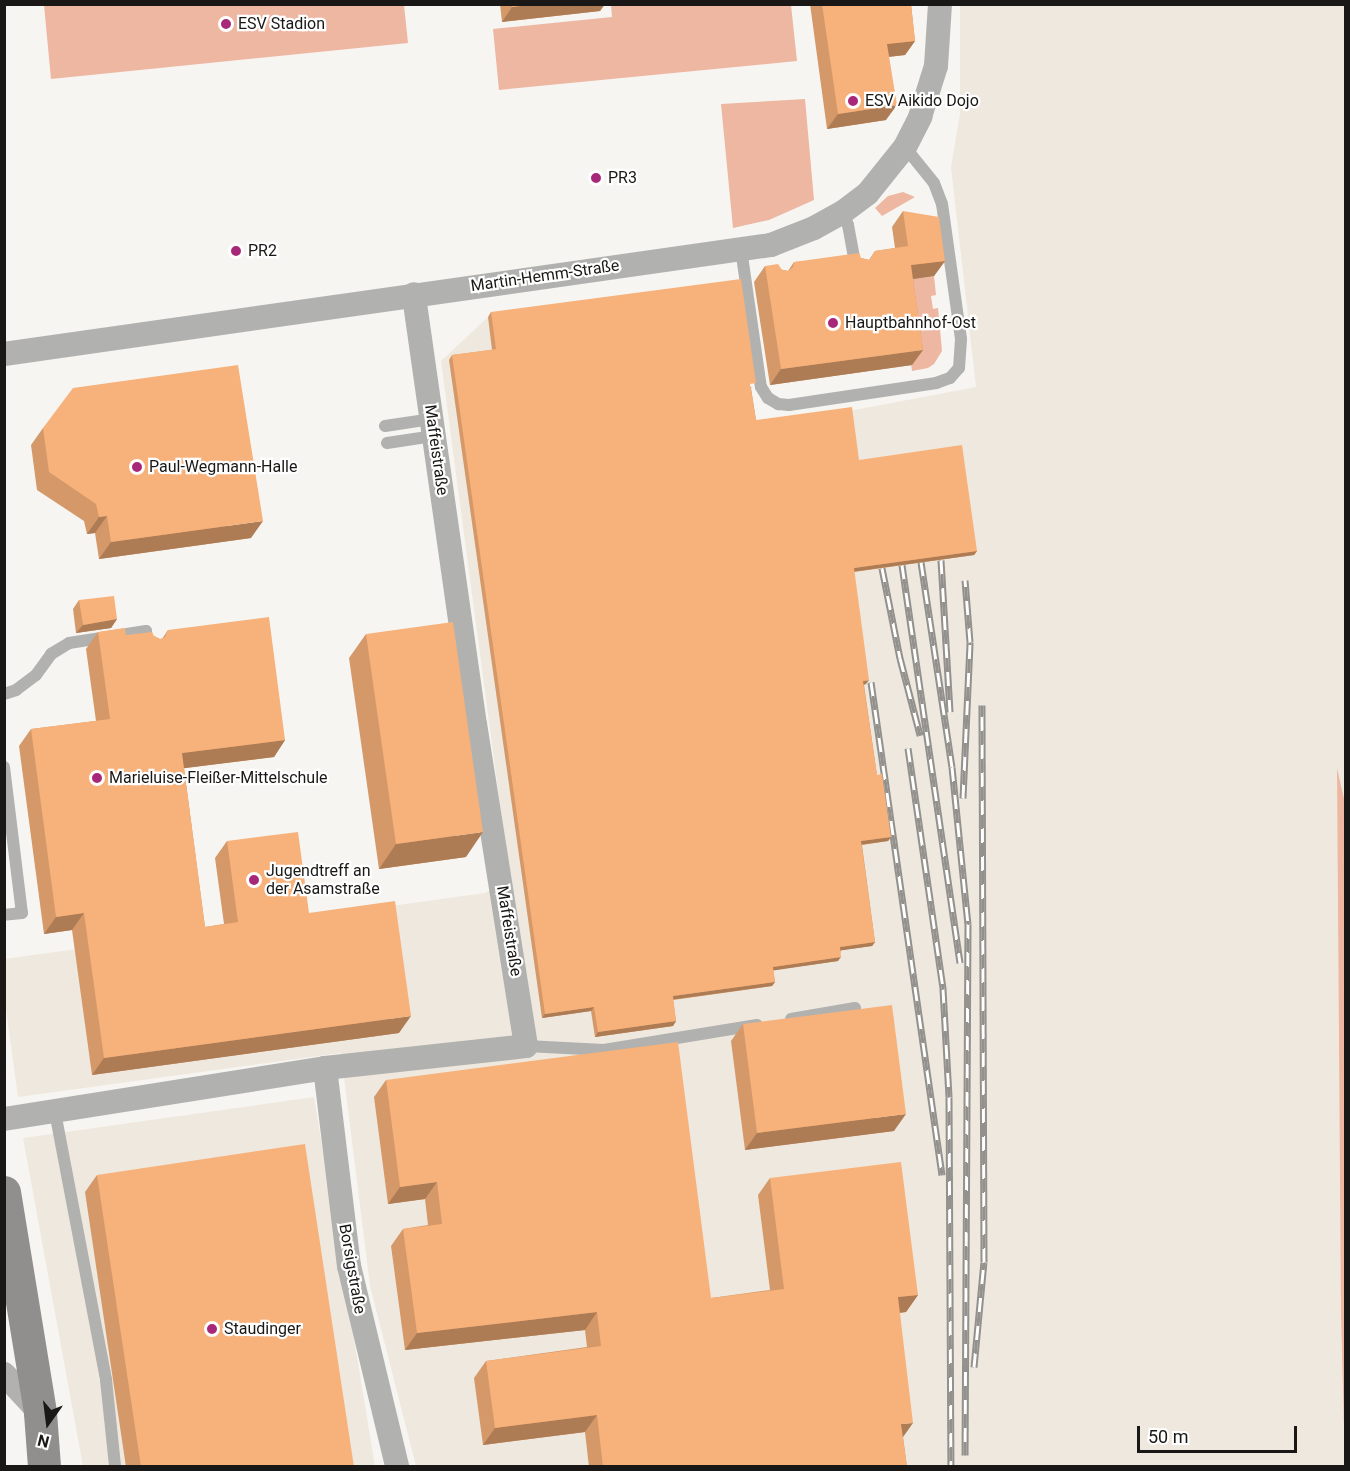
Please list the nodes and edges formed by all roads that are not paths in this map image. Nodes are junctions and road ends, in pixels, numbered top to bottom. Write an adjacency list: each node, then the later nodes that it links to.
1 (939, 4): 2 (street, Martin-Hemm-Straße)
2 (905, 147): 3 (street, Martin-Hemm-Straße); 4 (lane)
3 (843, 212): 4 (street, Martin-Hemm-Straße); 5 (lane)
4 (741, 249): 6 (street, Martin-Hemm-Straße)
5 (856, 268)
6 (414, 294): 7 (street, Martin-Hemm-Straße); 9 (street, Maffeistraße)
7 (4, 354)
8 (385, 426): 9 (lane)
9 (433, 428): 10 (lane); 16 (street, Maffeistraße)
10 (387, 443)
11 (148, 648): 12 (lane)
12 (4, 694)
13 (4, 767): 14 (lane)
14 (4, 915)
15 (855, 1008): 16 (lane)
16 (526, 1046): 17 (street)
17 (325, 1068): 18 (street); 25 (street, Borsigstraße)
18 (55, 1112): 19 (street); 24 (lane)
19 (4, 1119)
20 (4, 1192): 22 (street)
21 (4, 1374): 22 (street)
22 (40, 1413): 23 (street)
23 (44, 1467)
24 (115, 1467)
25 (397, 1467)

